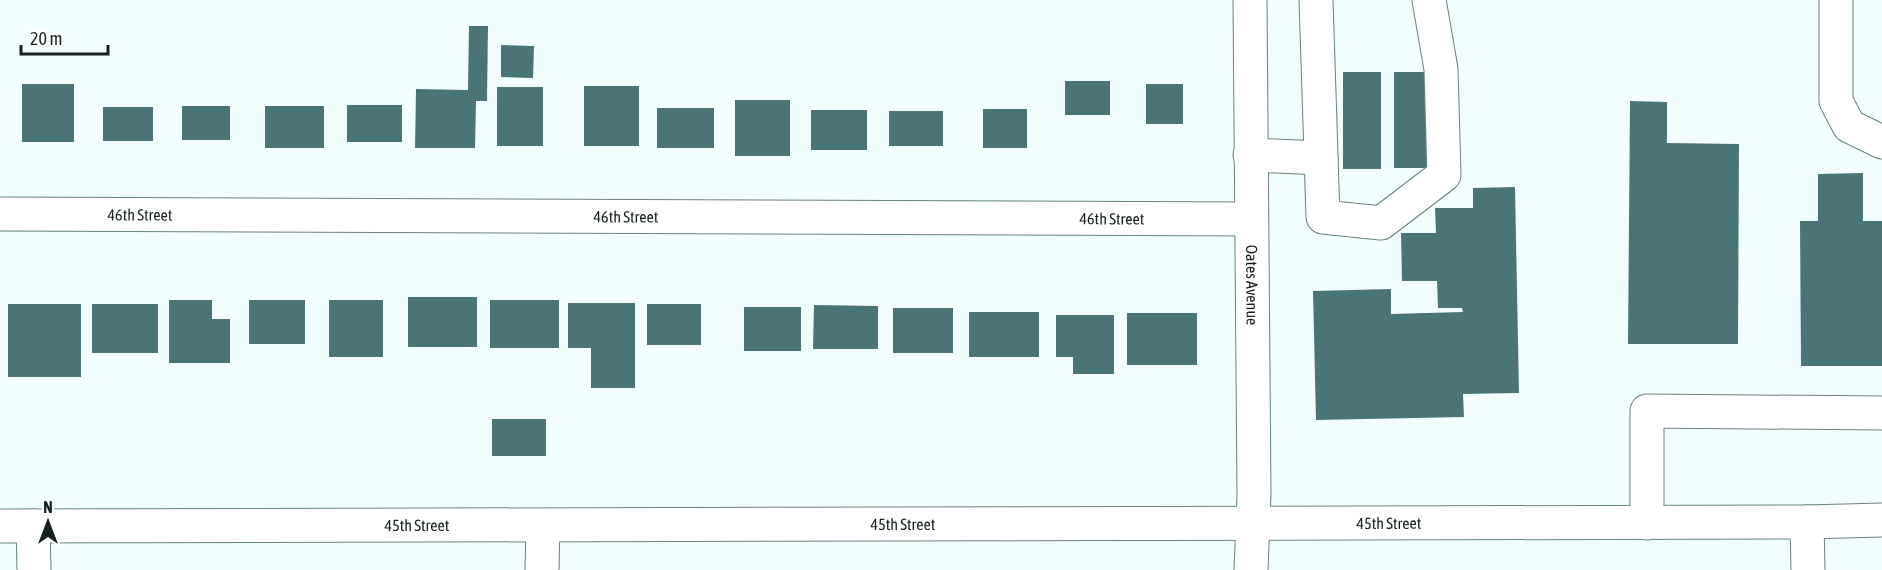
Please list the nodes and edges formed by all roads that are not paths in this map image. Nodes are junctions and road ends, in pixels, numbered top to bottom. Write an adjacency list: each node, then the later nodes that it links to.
1 (1250, 0): 6 (main road, Oates Avenue)
2 (1316, 0): 7 (main road)
3 (1429, 0): 7 (main road)
4 (1836, 0): 5 (main road)
5 (1882, 142)
6 (1250, 155): 7 (main road); 9 (main road, Oates Avenue)
7 (1321, 158)
8 (0, 214): 9 (main road, 46th Street)
9 (1250, 219): 14 (main road, Oates Avenue)
10 (1882, 413): 13 (main road)
11 (1882, 520): 12 (main road, 45th Street)
12 (1808, 522): 13 (main road, 45th Street); 18 (main road, 45th Street); 22 (main road)
13 (1647, 523): 14 (main road, 45th Street)
14 (1251, 524): 17 (main road, 45th Street); 21 (main road, Oates Avenue)
15 (0, 526): 16 (main road, 45th Street)
16 (33, 526): 17 (main road, 45th Street); 19 (main road)
17 (543, 526): 20 (main road)
18 (1882, 527)
19 (33, 570)
20 (542, 570)
21 (1251, 570)
22 (1808, 570)

